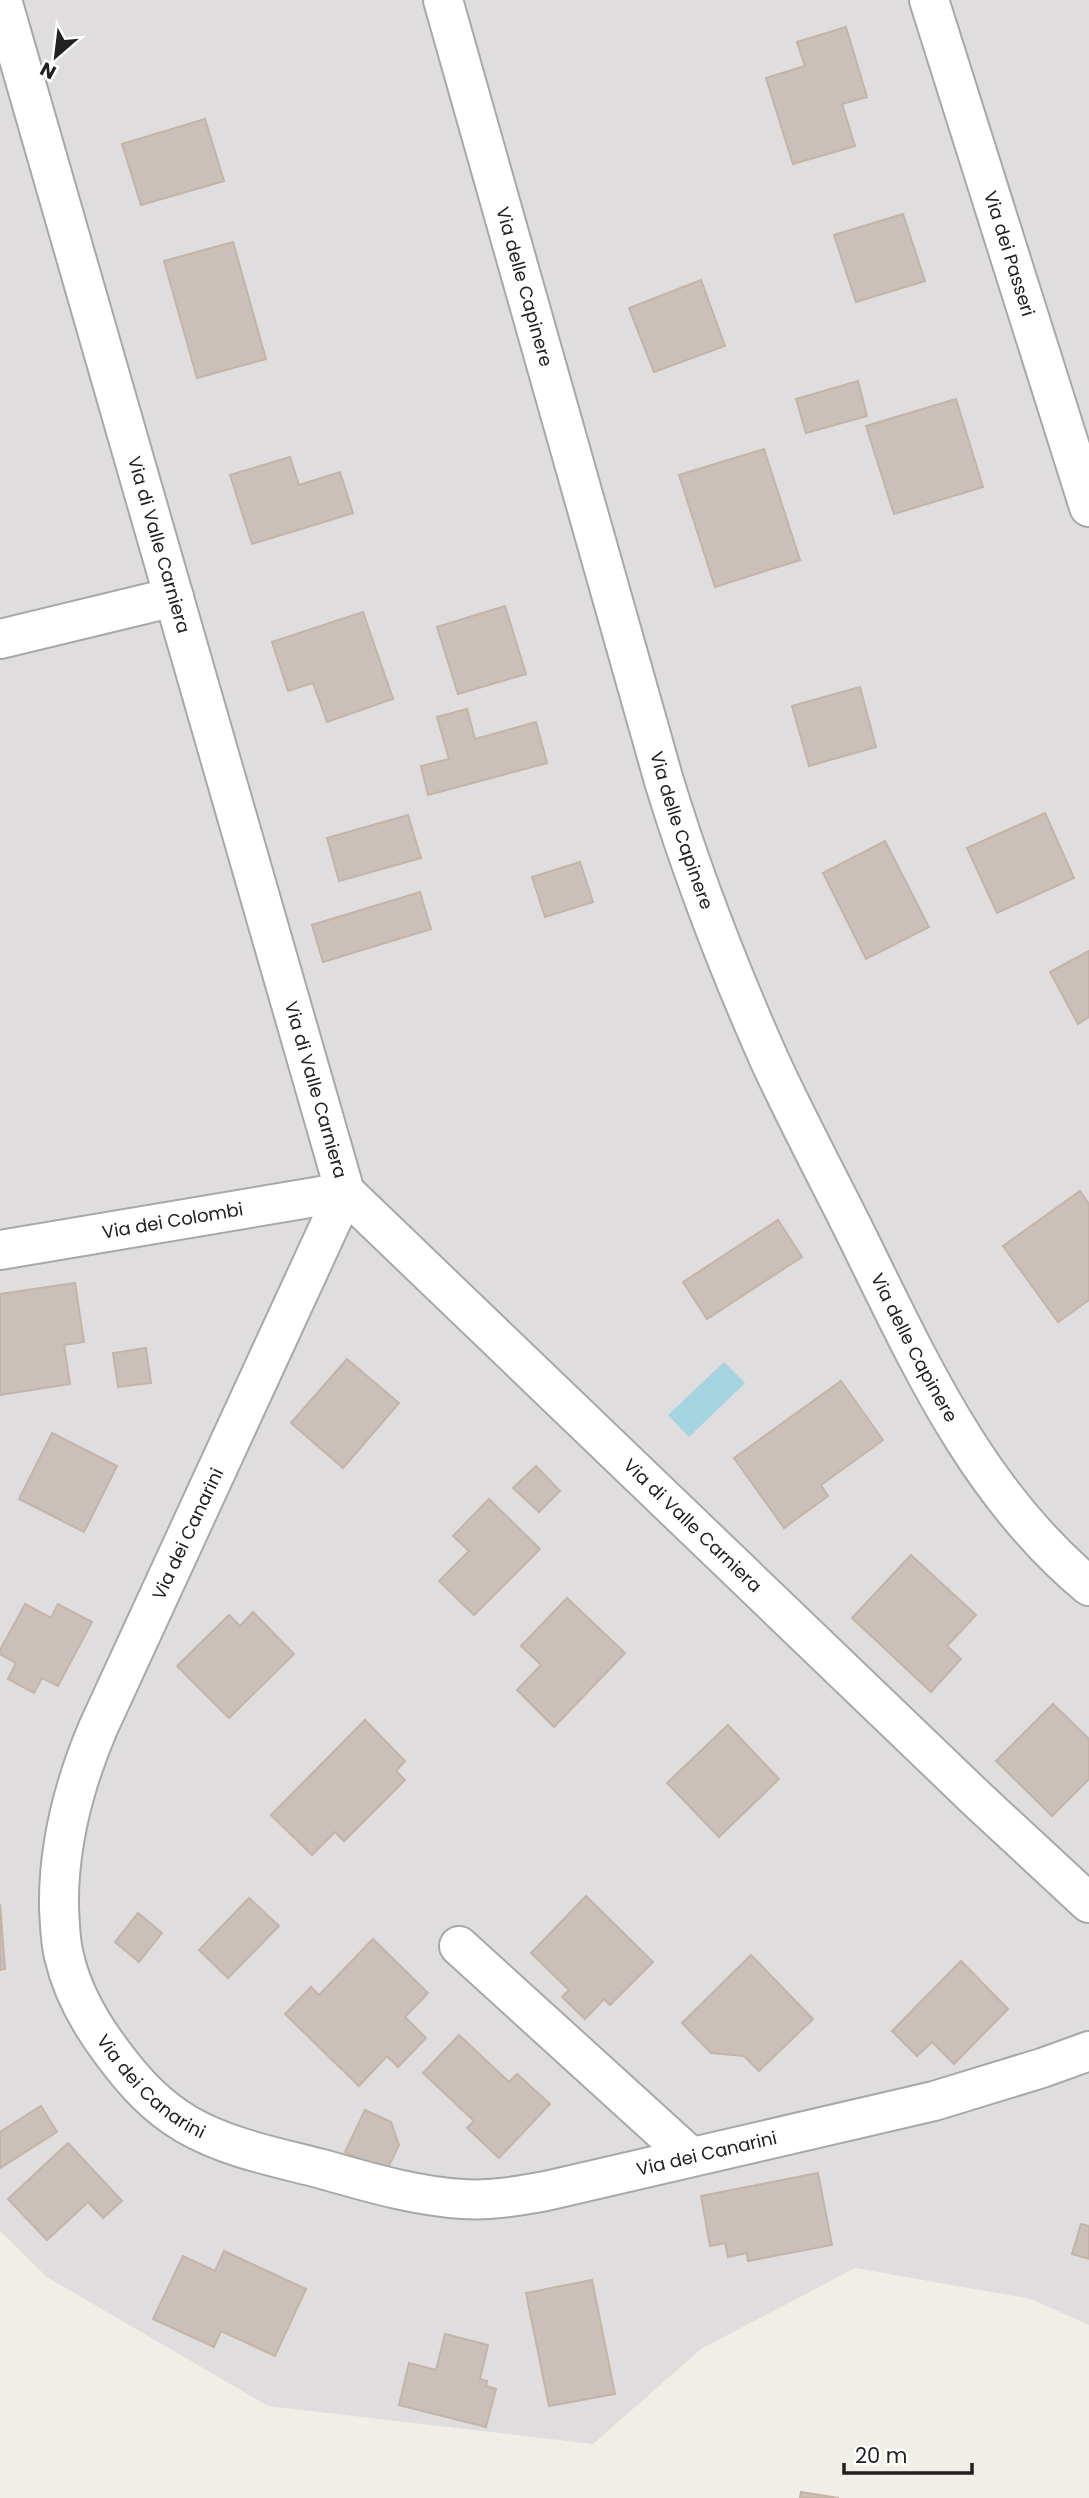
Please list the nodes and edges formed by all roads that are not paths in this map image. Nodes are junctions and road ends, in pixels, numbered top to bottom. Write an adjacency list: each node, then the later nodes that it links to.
1 (2, 0): 5 (street, Via di Valle Carniera)
2 (443, 0): 9 (street, Via delle Capinere)
3 (929, 0): 4 (street, Via dei Passeri)
4 (1089, 507)
5 (174, 597): 6 (street); 7 (street, Via di Valle Carniera)
6 (0, 639)
7 (345, 1192): 8 (street, Via dei Colombi); 10 (street, Via di Valle Carniera); 13 (street, Via dei Canarini)
8 (0, 1250)
9 (1089, 1586)
10 (1089, 1903)
11 (459, 1946): 13 (street)
12 (1089, 2051): 13 (street, Via dei Canarini)
13 (691, 2157)

